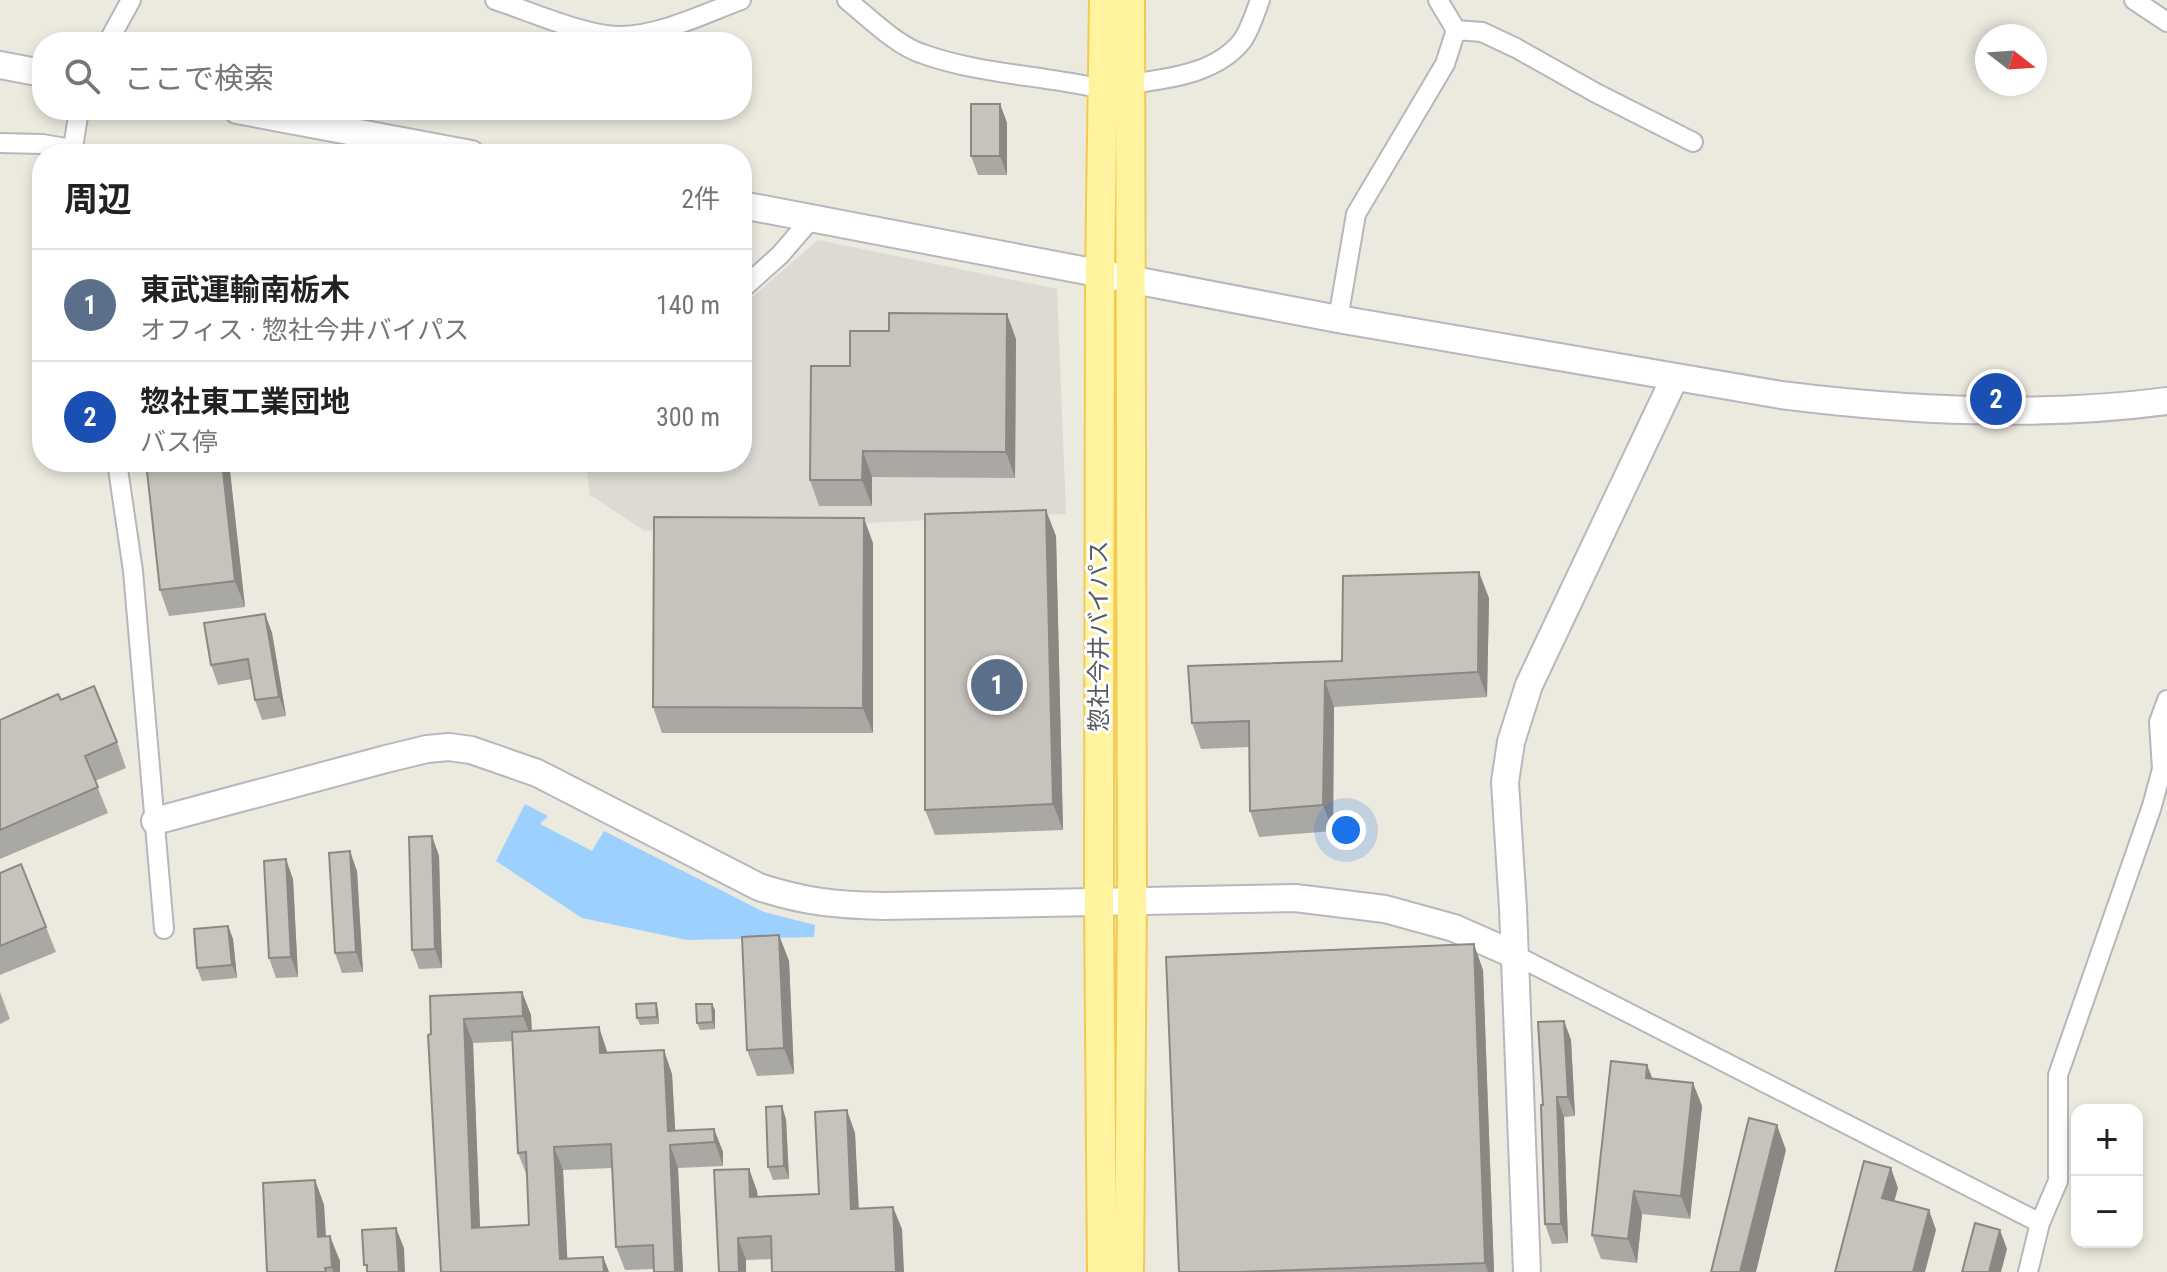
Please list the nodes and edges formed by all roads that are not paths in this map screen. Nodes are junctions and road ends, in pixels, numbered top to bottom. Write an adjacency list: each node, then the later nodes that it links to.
1 (131, 0): 12 (street)
2 (495, 0): 13 (street)
3 (741, 0): 14 (street)
4 (847, 0): 18 (street)
5 (1104, 0): 28 (main road, 惣社今井バイパス)
6 (1130, 0): 30 (main road, 惣社今井バイパス)
7 (1260, 0): 17 (street)
8 (1438, 0): 11 (street)
9 (2134, 0): 10 (street)
10 (2167, 22)
11 (1456, 30): 21 (street); 31 (street)
12 (113, 32)
13 (592, 32)
14 (641, 32)
15 (0, 65): 16 (street)
16 (32, 71)
17 (1144, 82)
18 (1088, 86)
19 (77, 120): 24 (street)
20 (290, 120): 25 (street)
21 (1693, 142)
22 (0, 143): 23 (street)
23 (42, 144)
24 (73, 144)
25 (418, 144)
26 (752, 207): 27 (street)
27 (812, 218): 28 (street); 29 (street)
28 (1100, 275): 30 (street); 38 (main road, 惣社今井バイパス)
29 (752, 280)
30 (1131, 281): 31 (street); 37 (main road, 惣社今井バイパス)
31 (1338, 319): 32 (street)
32 (1675, 377): 33 (street); 40 (street)
33 (2167, 401)
34 (118, 472): 36 (street)
35 (2167, 700): 41 (street)
36 (155, 821): 38 (street); 39 (street)
37 (1132, 903): 38 (street); 40 (street); 43 (main road, 惣社今井バイパス)
38 (1099, 904): 42 (main road, 惣社今井バイパス)
39 (164, 929)
40 (1515, 955): 41 (street); 44 (street)
41 (2040, 1223): 45 (street)
42 (1102, 1272)
43 (1129, 1272)
44 (1527, 1272)
45 (2028, 1272)

